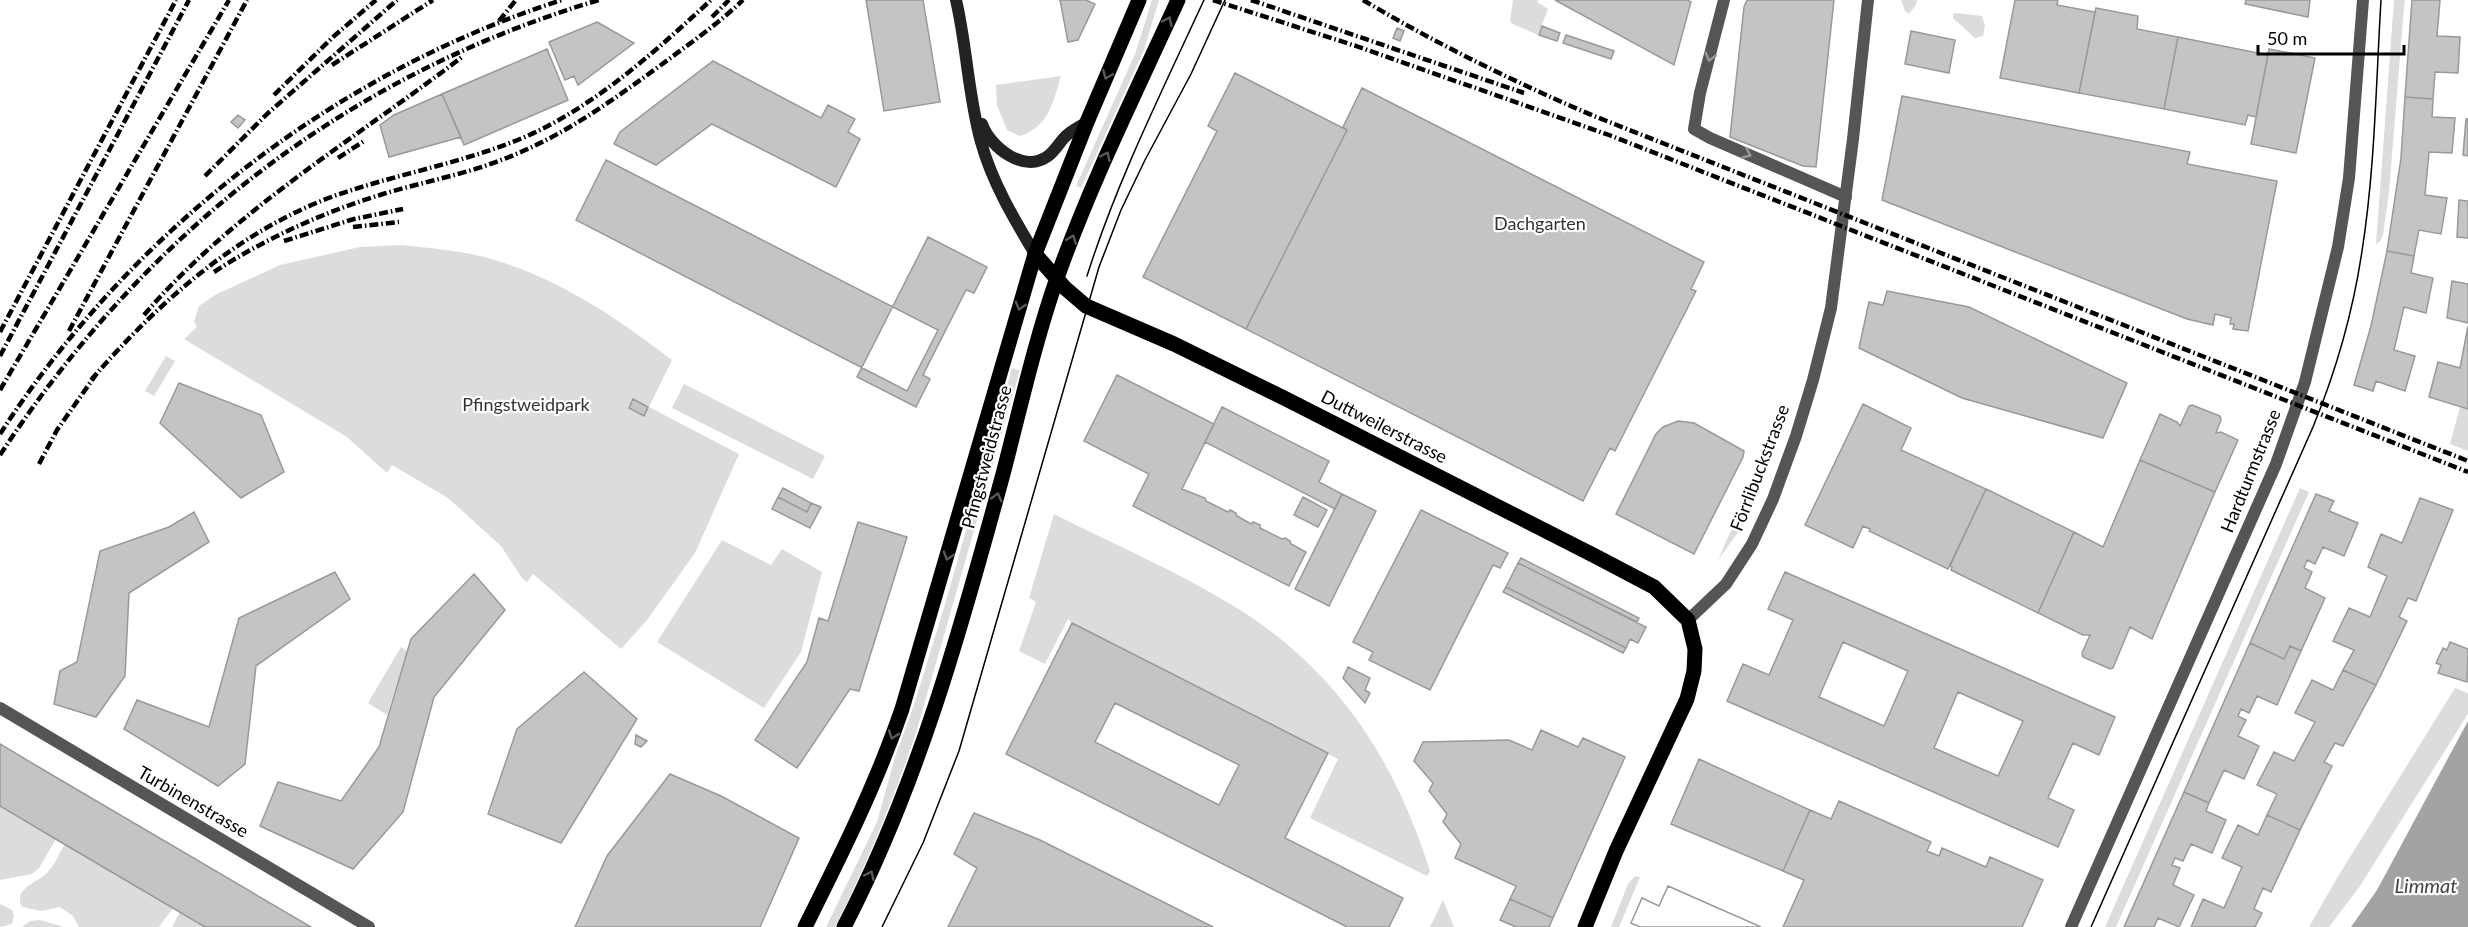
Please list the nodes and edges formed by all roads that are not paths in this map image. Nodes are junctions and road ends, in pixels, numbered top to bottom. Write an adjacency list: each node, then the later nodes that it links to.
1 (956, 0): 7 (street)
2 (1139, 0): 8 (main road, Pfingstweidstrasse, one-way to 8)
3 (1178, 0): 11 (main road, Pfingstweidstrasse, one-way to 3)
4 (1725, 0): 9 (street, one-way to 9)
5 (1868, 0): 9 (street, Förrlibuckstrasse)
6 (2363, 0): 18 (street, Hardturmstrasse)
7 (971, 95): 8 (street); 10 (street)
8 (1087, 122): 10 (main road, Pfingstweidstrasse)
9 (1846, 196): 12 (street, Förrlibuckstrasse)
10 (1035, 254): 11 (main road, Duttweilerstrasse); 15 (main road, Pfingstweidstrasse, one-way to 15)
11 (1057, 279): 12 (main road, Duttweilerstrasse); 16 (main road, Pfingstweidstrasse, one-way to 11)
12 (1688, 620): 17 (main road)
13 (0, 708): 14 (street, Turbinenstrasse)
14 (369, 927)
15 (804, 927)
16 (844, 927)
17 (1586, 927)
18 (2071, 927)

